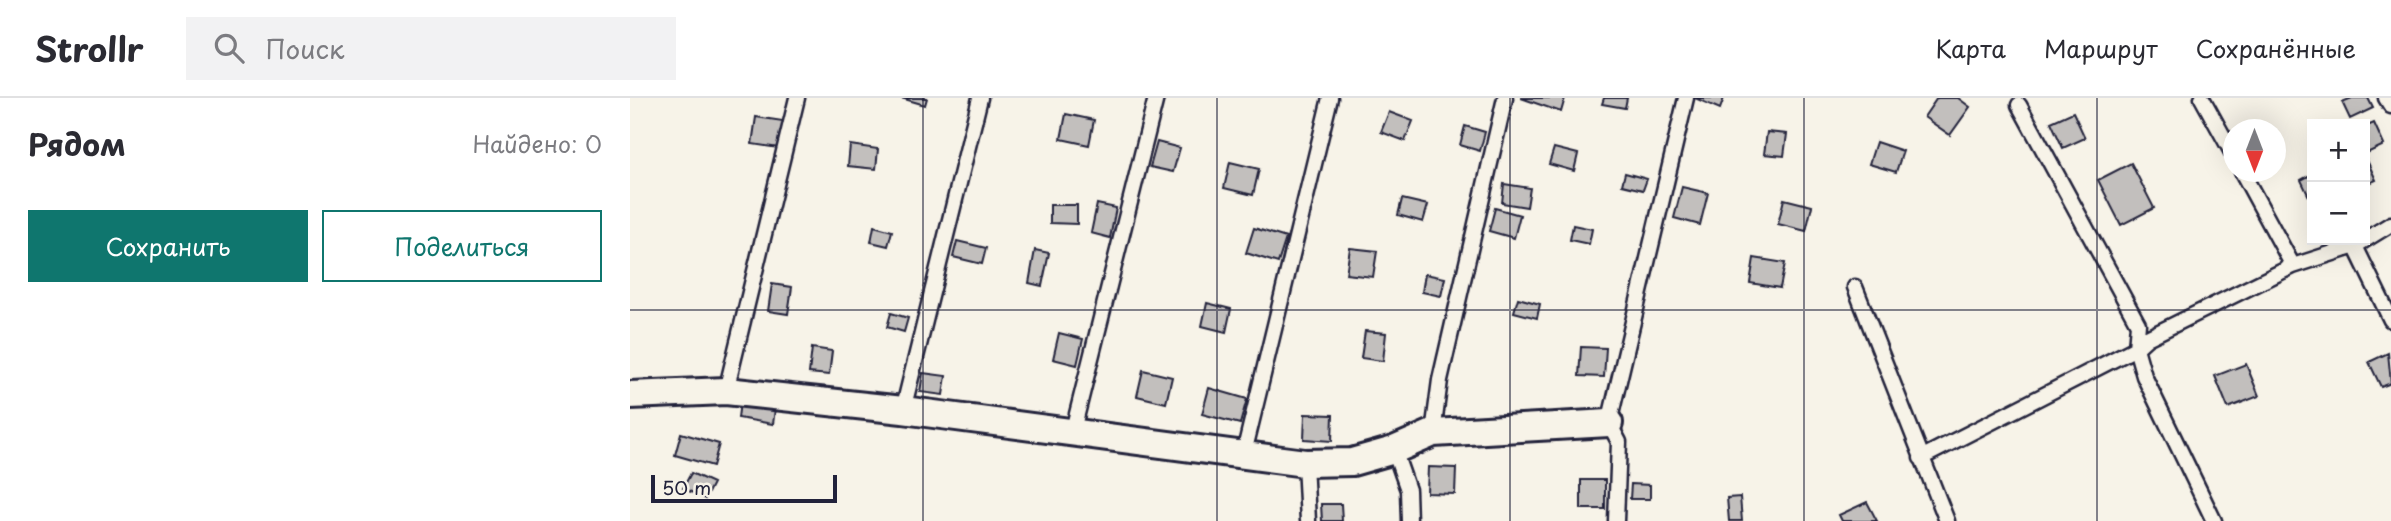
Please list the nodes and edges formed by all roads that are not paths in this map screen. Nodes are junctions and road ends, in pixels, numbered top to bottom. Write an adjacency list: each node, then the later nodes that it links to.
1 (797, 98): 19 (lane)
2 (980, 98): 21 (lane)
3 (1156, 98): 24 (lane)
4 (1330, 98): 26 (lane)
5 (1505, 98): 23 (lane)
6 (1686, 98): 22 (lane)
7 (2202, 98): 11 (lane)
8 (2386, 98): 10 (lane)
9 (2019, 105): 18 (lane)
10 (2391, 106)
11 (2223, 136)
12 (2247, 182): 15 (lane)
13 (2391, 224): 14 (lane)
14 (2355, 246): 15 (lane); 17 (lane)
15 (2293, 266): 18 (lane)
16 (1855, 287): 27 (lane)
17 (2391, 320)
18 (2136, 348): 27 (lane); 33 (lane)
19 (726, 391): 20 (street); 21 (street)
20 (630, 395)
21 (904, 410): 24 (street)
22 (1609, 423): 23 (street); 31 (lane)
23 (1433, 433): 25 (street)
24 (1072, 434): 26 (street)
25 (1394, 450): 28 (street); 30 (lane)
26 (1244, 453): 28 (street)
27 (1921, 458): 32 (lane)
28 (1305, 463): 29 (lane)
29 (1308, 521)
30 (1409, 521)
31 (1616, 521)
32 (1947, 521)
33 (2214, 521)

